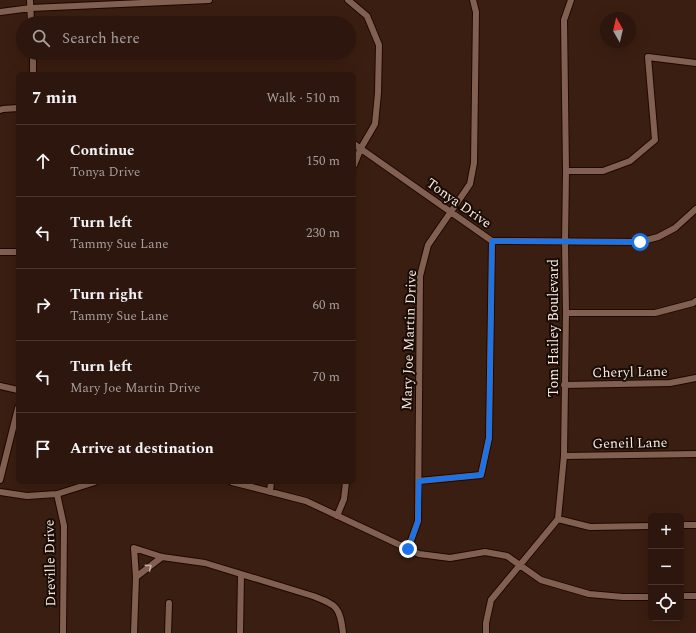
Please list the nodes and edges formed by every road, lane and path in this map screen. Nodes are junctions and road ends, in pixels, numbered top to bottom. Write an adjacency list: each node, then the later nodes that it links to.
1 (30, 0): 6 (street)
2 (209, 0): 6 (street)
3 (348, 0): 15 (street)
4 (473, 0): 19 (street, Mary Joe Martin Drive)
5 (571, 0): 17 (street, Tom Hailey Boulevard)
6 (31, 8): 7 (street); 8 (street)
7 (0, 12)
8 (31, 16)
9 (33, 60): 11 (street)
10 (696, 63): 17 (street)
11 (34, 72)
12 (16, 108): 13 (street)
13 (0, 110)
14 (356, 145): 15 (street, Tonya Drive)
15 (361, 148): 16 (street); 19 (street, Tonya Drive)
16 (356, 160)
17 (566, 171): 21 (street, Tom Hailey Boulevard)
18 (696, 210): 21 (street, Tonya Drive)
19 (452, 212): 20 (street, Tonya Drive); 34 (street, Mary Joe Martin Drive)
20 (492, 241): 21 (street, Tonya Drive); 34 (street)
21 (565, 242): 25 (street, Tom Hailey Boulevard)
22 (0, 252): 23 (street)
23 (16, 252)
24 (696, 301): 25 (street)
25 (566, 313): 27 (street, Tom Hailey Boulevard)
26 (696, 378): 27 (street, Cheryl Lane)
27 (564, 385): 32 (street, Tom Hailey Boulevard)
28 (0, 386): 29 (street)
29 (16, 390)
30 (16, 416): 33 (street)
31 (696, 454): 32 (street, Geneil Lane)
32 (564, 456): 43 (street, Tom Hailey Boulevard)
33 (0, 480)
34 (419, 481): 47 (street, Mary Joe Martin Drive)
35 (89, 484): 41 (street)
36 (240, 484): 40 (street)
37 (271, 484): 40 (street)
38 (346, 484): 42 (street)
39 (0, 492): 41 (street)
40 (270, 492): 42 (street)
41 (57, 494): 56 (street, Dreville Drive)
42 (337, 516): 47 (street)
43 (558, 519): 46 (street); 49 (street)
44 (684, 525): 45 (street)
45 (696, 525)
46 (648, 526)
47 (408, 549): 49 (street)
48 (162, 556): 50 (street); 51 (street, one-way to 48); 51 (street)
49 (520, 566): 54 (street); 61 (street)
50 (241, 574): 59 (street); 60 (street)
51 (136, 577): 57 (street)
52 (684, 596): 53 (street)
53 (696, 596)
54 (648, 597)
55 (169, 603): 58 (street)
56 (63, 633)
57 (134, 633)
58 (168, 633)
59 (240, 633)
60 (343, 633)
61 (486, 633)

